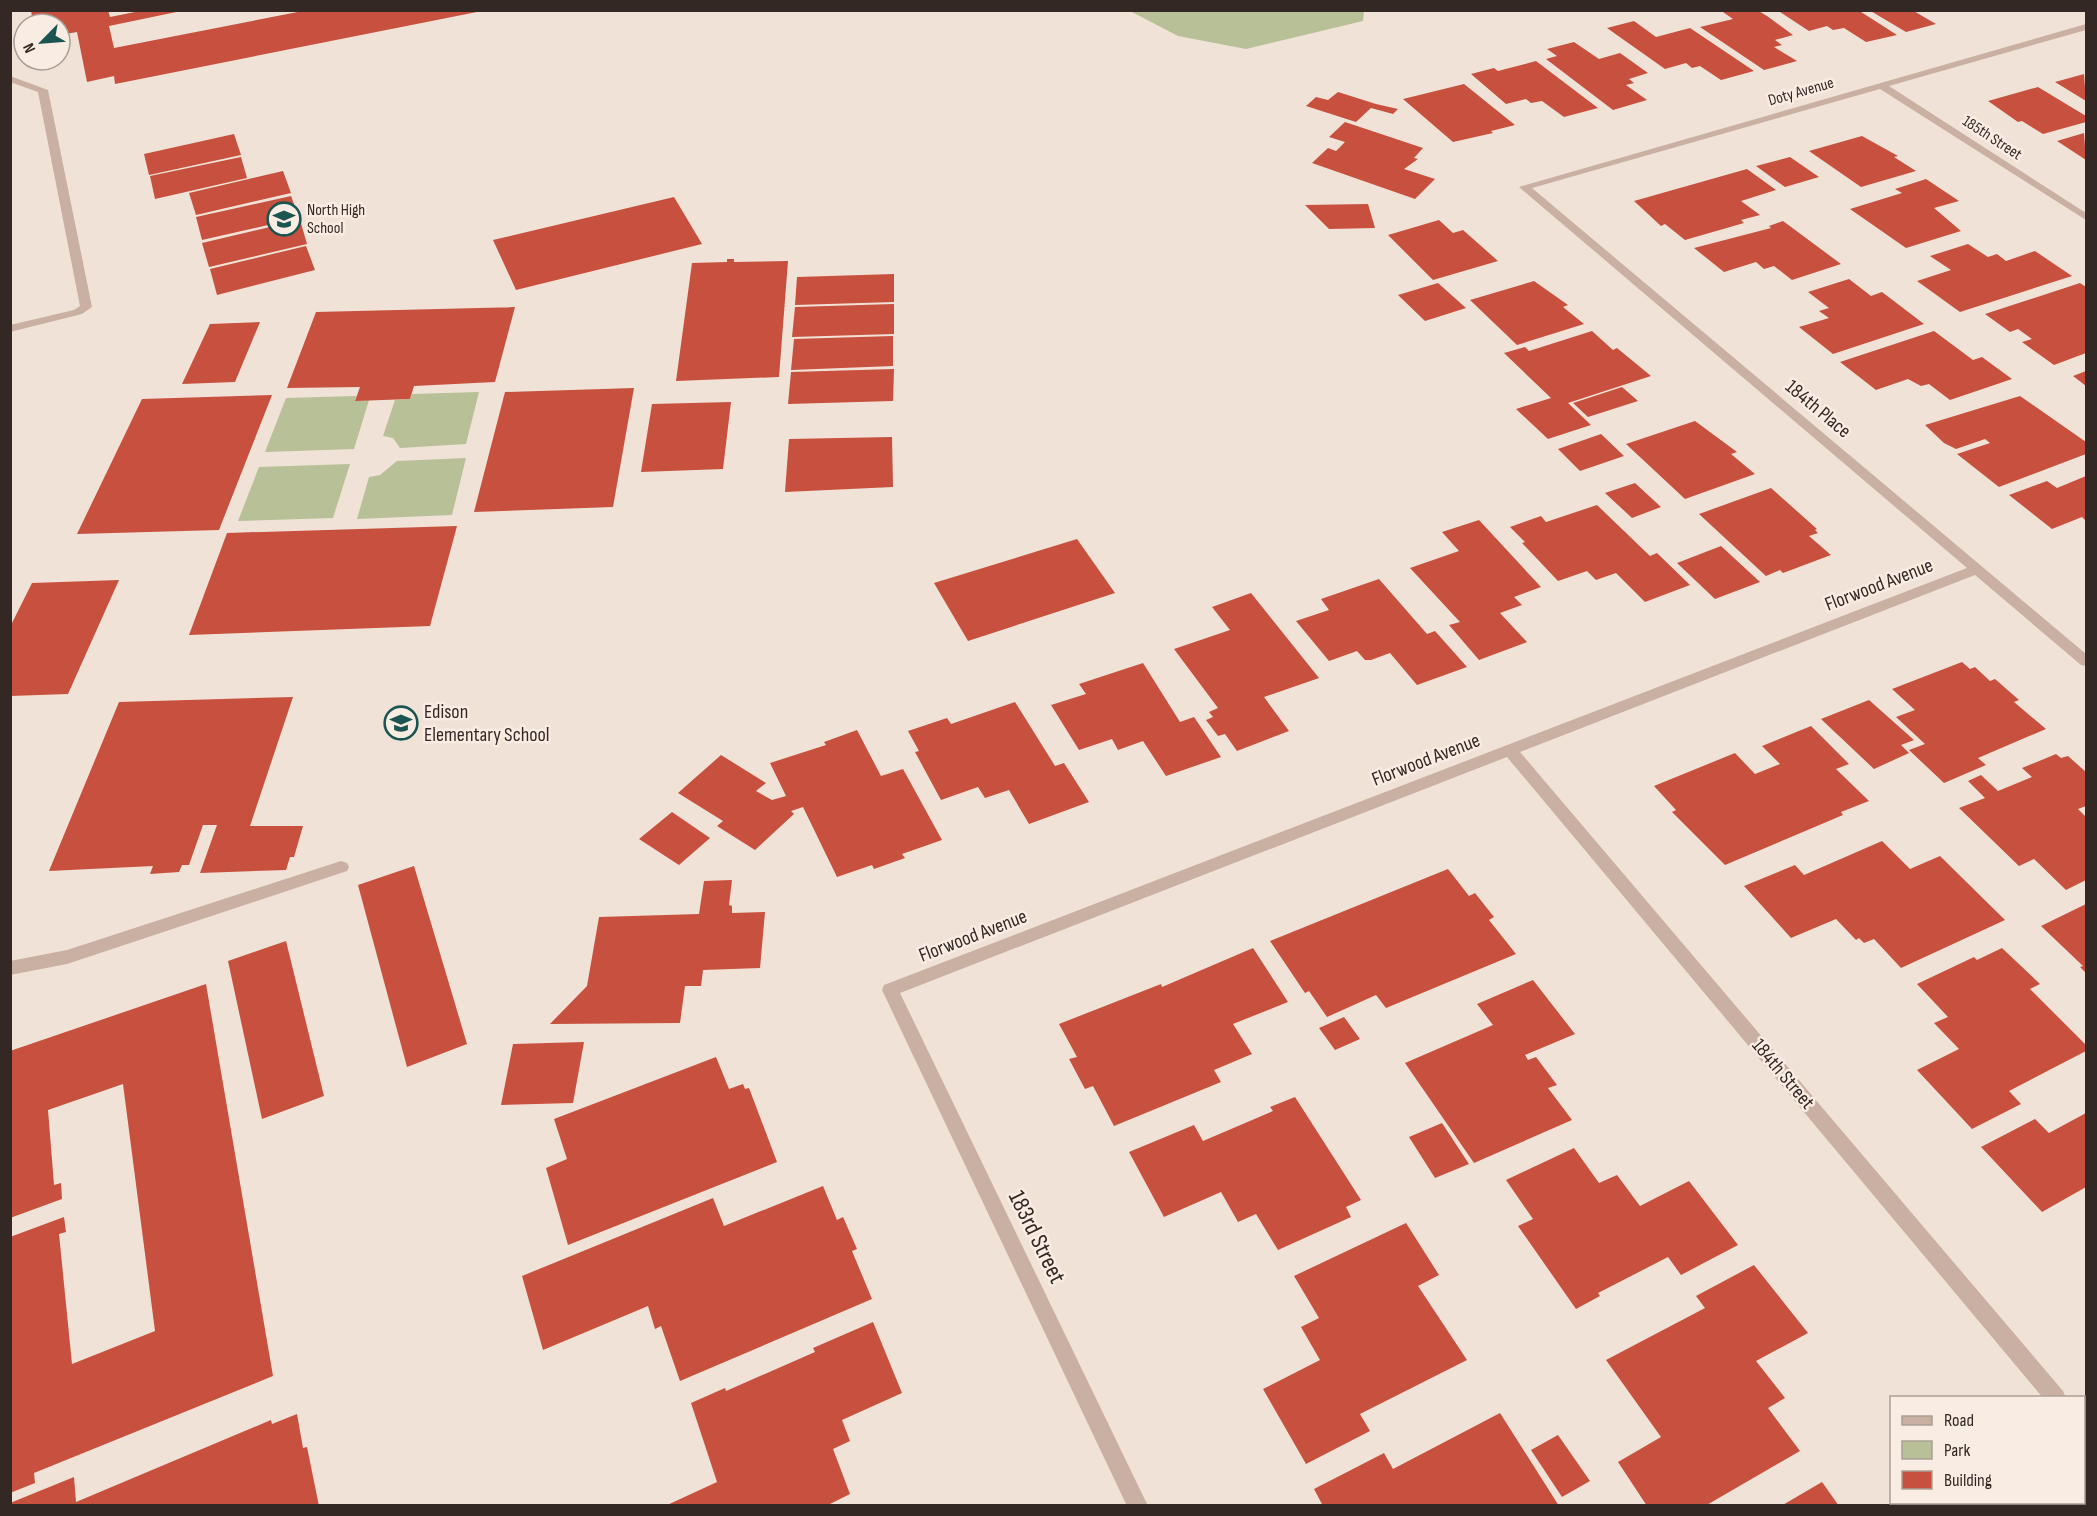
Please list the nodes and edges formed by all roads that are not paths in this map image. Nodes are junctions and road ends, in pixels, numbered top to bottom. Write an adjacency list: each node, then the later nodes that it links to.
1 (2086, 27): 3 (street, Doty Avenue)
2 (10, 79): 6 (street)
3 (1881, 85): 4 (street, Doty Avenue); 5 (street, 185th Street)
4 (1524, 187): 7 (street, 184th Place)
5 (2086, 217)
6 (10, 329)
7 (1977, 569): 8 (street, 184th Place); 9 (street, Florwood Avenue)
8 (2086, 661)
9 (1510, 750): 12 (street, Florwood Avenue); 13 (street, 184th Street)
10 (341, 867): 11 (street)
11 (10, 968)
12 (890, 990): 14 (street, 183rd Street)
13 (2054, 1396)
14 (1137, 1506)

